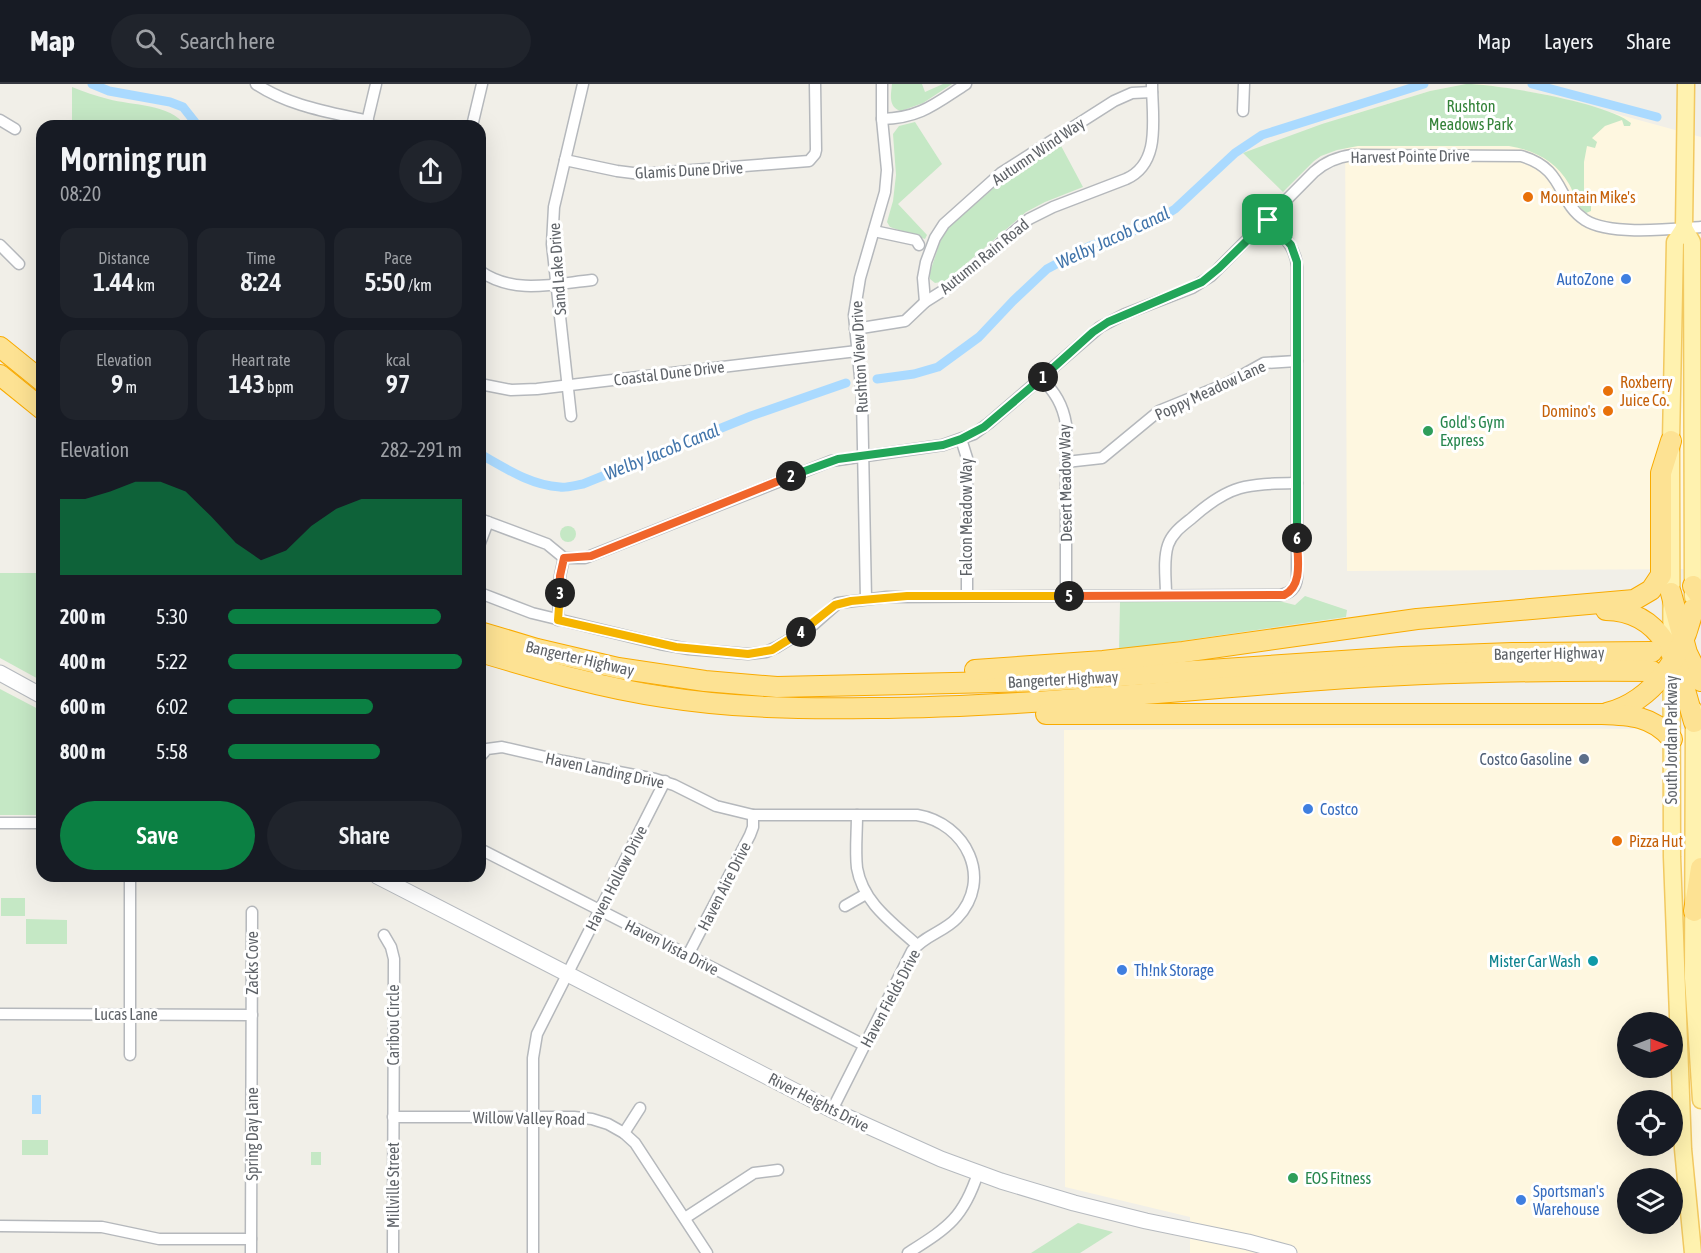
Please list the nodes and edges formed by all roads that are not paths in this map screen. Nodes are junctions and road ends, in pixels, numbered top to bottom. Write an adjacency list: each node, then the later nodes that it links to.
1 (256, 84): 13 (street)
2 (376, 84): 14 (street)
3 (482, 84): 15 (street)
4 (583, 84): 18 (street, Sand Lake Drive)
5 (815, 84): 18 (street, Glamis Dune Drive)
6 (882, 84): 16 (street, Rushton View Drive)
7 (966, 84): 16 (street)
8 (1244, 84): 11 (street)
9 (1686, 84): 21 (main road)
10 (1152, 88): 24 (street, Autumn Wind Way); 29 (street, Autumn Rain Road)
11 (1244, 111)
12 (0, 120): 17 (street)
13 (356, 120)
14 (368, 120)
15 (473, 120)
16 (882, 120): 22 (street, Rushton View Drive)
17 (15, 129)
18 (565, 160): 28 (street, Sand Lake Drive)
19 (1268, 220): 21 (street, Harvest Pointe Drive); 33 (street); 36 (street, Harvest Pointe Drive)
20 (1701, 227): 21 (street, Harvest Pointe Drive)
21 (1684, 228): 42 (main road); 53 (main road)
22 (880, 233): 24 (street); 30 (street, Rushton View Drive)
23 (0, 245): 25 (street)
24 (930, 248): 29 (street, Autumn Wind Way)
25 (19, 264)
26 (486, 275): 28 (street)
27 (592, 280): 28 (street)
28 (556, 283): 38 (street, Sand Lake Drive)
29 (925, 302): 30 (street, Autumn Rain Road)
30 (855, 329): 32 (street, Rushton View Drive)
31 (0, 347): 35 (highway)
32 (857, 351): 38 (street, Coastal Dune Drive); 43 (street, Rushton View Drive)
33 (1297, 361): 44 (street, Poppy Meadow Lane); 45 (street)
34 (0, 375): 39 (highway)
35 (36, 376)
36 (1041, 378): 41 (street, Harvest Pointe Drive); 44 (street, Desert Meadow Way)
37 (486, 385): 38 (street, Coastal Dune Drive)
38 (568, 386): 40 (street, Sand Lake Drive)
39 (36, 404)
40 (571, 416)
41 (961, 439): 43 (street, Harvest Pointe Drive); 51 (street, Falcon Meadow Way)
42 (1671, 441): 48 (main road); 55 (highway)
43 (864, 455): 47 (street, Harvest Pointe Drive); 54 (street, Rushton View Drive)
44 (1066, 462): 52 (street, Desert Meadow Way)
45 (1297, 483): 50 (street); 50 (street)
46 (486, 521): 47 (street)
47 (564, 558): 56 (street)
48 (1671, 593): 59 (highway)
49 (486, 594): 56 (street)
50 (1166, 595): 52 (street)
51 (967, 596): 52 (street); 54 (street)
52 (1066, 596)
53 (1696, 598): 59 (highway)
54 (866, 599): 56 (street)
55 (1556, 608): 59 (highway); 61 (highway)
56 (558, 620)
57 (486, 634): 61 (highway, Bangerter Highway)
58 (486, 654): 63 (highway, Bangerter Highway)
59 (1679, 662): 61 (highway, Bangerter Highway); 63 (highway, Bangerter Highway); 64 (highway); 65 (highway); 66 (main road, South Jordan Parkway)
60 (0, 674): 62 (street)
61 (808, 686)
62 (36, 693)
63 (855, 708): 64 (highway)
64 (1599, 714): 66 (highway)
65 (1694, 722): 80 (main road, South Jordan Parkway)
66 (1672, 739): 108 (main road, South Jordan Parkway)
67 (486, 750): 68 (street, Haven Landing Drive)
68 (665, 782): 69 (street, Haven Landing Drive); 79 (street, Haven Hollow Drive)
69 (753, 815): 70 (street, Haven Landing Drive); 84 (street, Haven Aire Drive)
70 (856, 815): 77 (street); 83 (street, Haven Fields Drive)
71 (0, 823): 72 (street)
72 (36, 823)
73 (486, 852): 79 (street, Haven Vista Drive)
74 (1701, 868): 80 (highway)
75 (130, 882): 87 (street)
76 (389, 882): 85 (street, River Heights Drive)
77 (866, 894): 78 (street); 83 (street)
78 (845, 906)
79 (600, 910): 84 (street, Haven Vista Drive); 85 (street, Haven Hollow Drive)
80 (1694, 911): 91 (main road, South Jordan Parkway)
81 (252, 912): 88 (street, Zacks Cove)
82 (384, 935): 94 (street, Caribou Circle)
83 (917, 945): 89 (street, Haven Fields Drive)
84 (688, 955): 89 (street, Haven Vista Drive)
85 (567, 974): 93 (street, River Heights Drive); 95 (street, Haven Hollow Drive)
86 (0, 1014): 87 (street, Lucas Lane)
87 (130, 1014): 88 (street, Lucas Lane); 90 (street)
88 (252, 1015): 101 (street, Spring Day Lane)
89 (864, 1045): 93 (street, Haven Fields Drive)
90 (130, 1055)
91 (1701, 1100)
92 (640, 1108): 96 (street)
93 (832, 1110): 98 (street, River Heights Drive)
94 (393, 1117): 95 (street, Willow Valley Road); 103 (street, Millville Street)
95 (533, 1117): 96 (street, Willow Valley Road); 104 (street, Haven Hollow Drive)
96 (624, 1133): 99 (street, Willow Valley Road)
97 (778, 1170): 99 (street)
98 (978, 1173): 106 (street); 107 (street, River Heights Drive)
99 (685, 1218): 105 (street, Willow Valley Road)
100 (0, 1226): 101 (street)
101 (251, 1239): 102 (street, Spring Day Lane)
102 (251, 1253)
103 (393, 1253)
104 (532, 1253)
105 (707, 1253)
106 (908, 1253)
107 (1289, 1253)
108 (1693, 1253)

